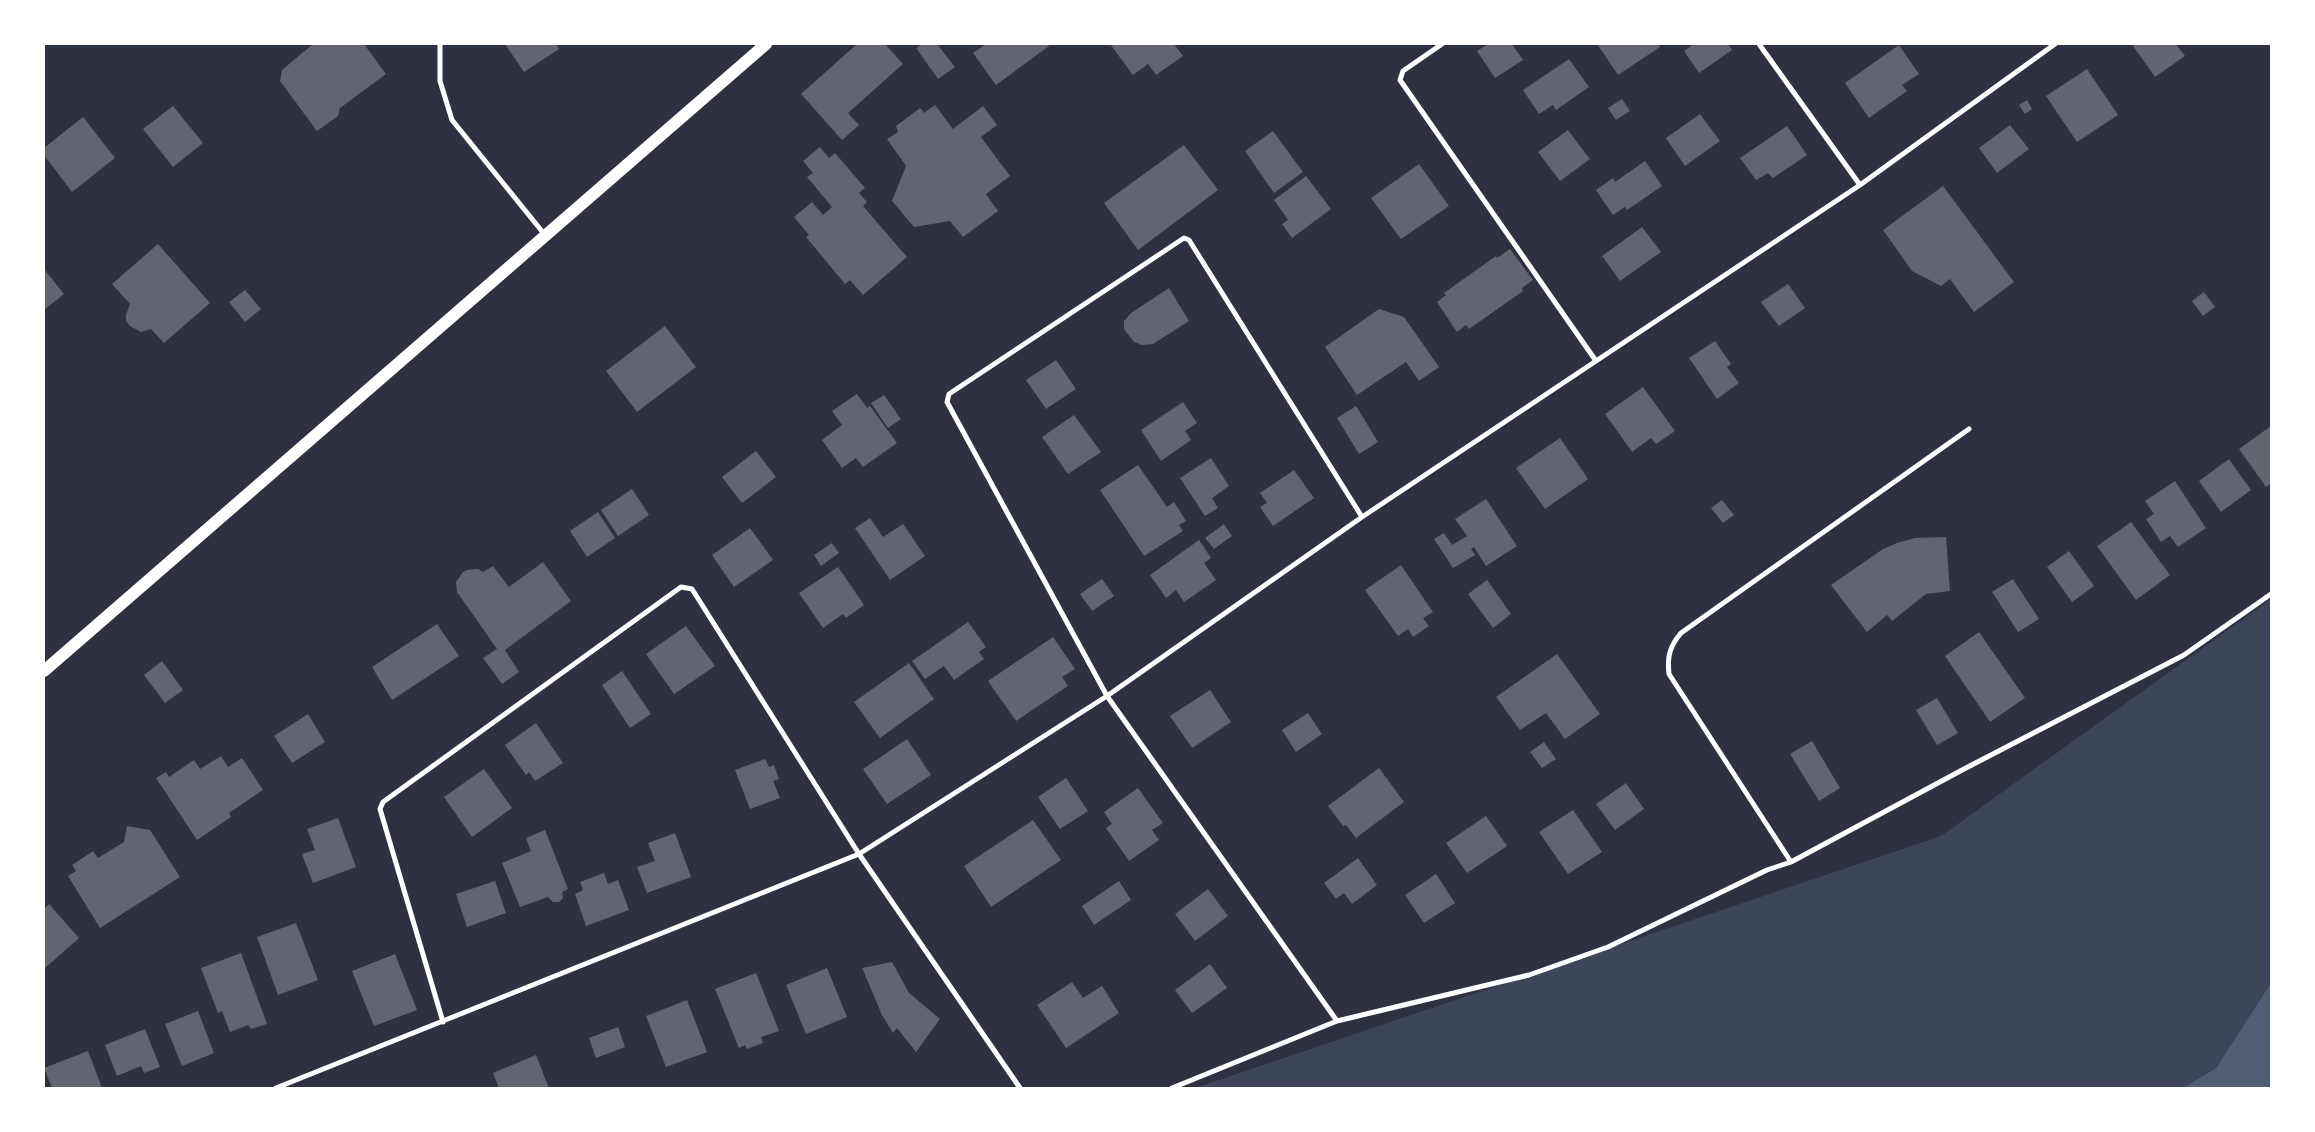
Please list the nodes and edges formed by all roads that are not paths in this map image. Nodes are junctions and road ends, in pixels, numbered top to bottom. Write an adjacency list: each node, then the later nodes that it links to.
1 (440, 44): 7 (street)
2 (766, 44): 7 (main road)
3 (1442, 44): 8 (street)
4 (1759, 44): 6 (street)
5 (2055, 44): 6 (street)
6 (1860, 185): 8 (street)
7 (545, 236): 12 (main road)
8 (1596, 361): 10 (street)
9 (1969, 429): 15 (street)
10 (1362, 517): 13 (street); 13 (street)
11 (2271, 594): 15 (street)
12 (44, 671)
13 (1106, 696): 14 (street); 16 (street)
14 (859, 854): 17 (street); 17 (street); 19 (street)
15 (1791, 862): 16 (street)
16 (1337, 1021): 20 (street)
17 (443, 1022): 18 (street)
18 (276, 1088)
19 (1020, 1088)
20 (1172, 1088)

